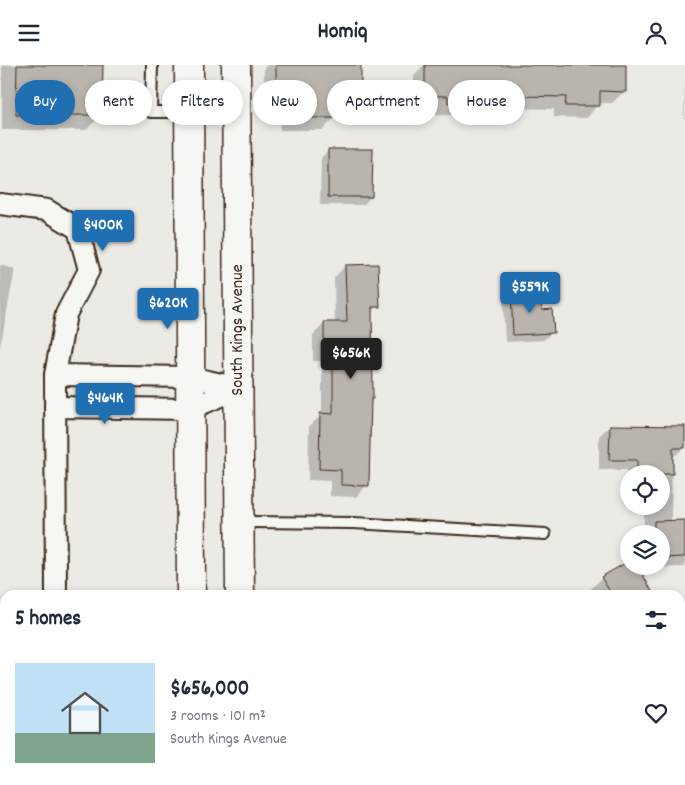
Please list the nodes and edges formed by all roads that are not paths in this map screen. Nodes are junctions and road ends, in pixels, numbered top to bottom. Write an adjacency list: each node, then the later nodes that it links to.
1 (152, 65): 5 (lane)
2 (189, 65): 4 (main road)
3 (236, 65): 10 (main road, South Kings Avenue)
4 (189, 80)
5 (162, 112)
6 (188, 125): 9 (main road)
7 (0, 204): 8 (street)
8 (55, 375): 9 (street); 11 (street)
9 (190, 377): 10 (street); 12 (main road)
10 (239, 388): 12 (street); 13 (main road, South Kings Avenue)
11 (55, 407): 12 (street); 15 (street)
12 (190, 409): 16 (main road)
13 (240, 522): 14 (lane); 17 (main road, South Kings Avenue)
14 (545, 534)
15 (56, 590)
16 (191, 590)
17 (240, 590)
18 (66, 785): 19 (lane)
19 (72, 785)

